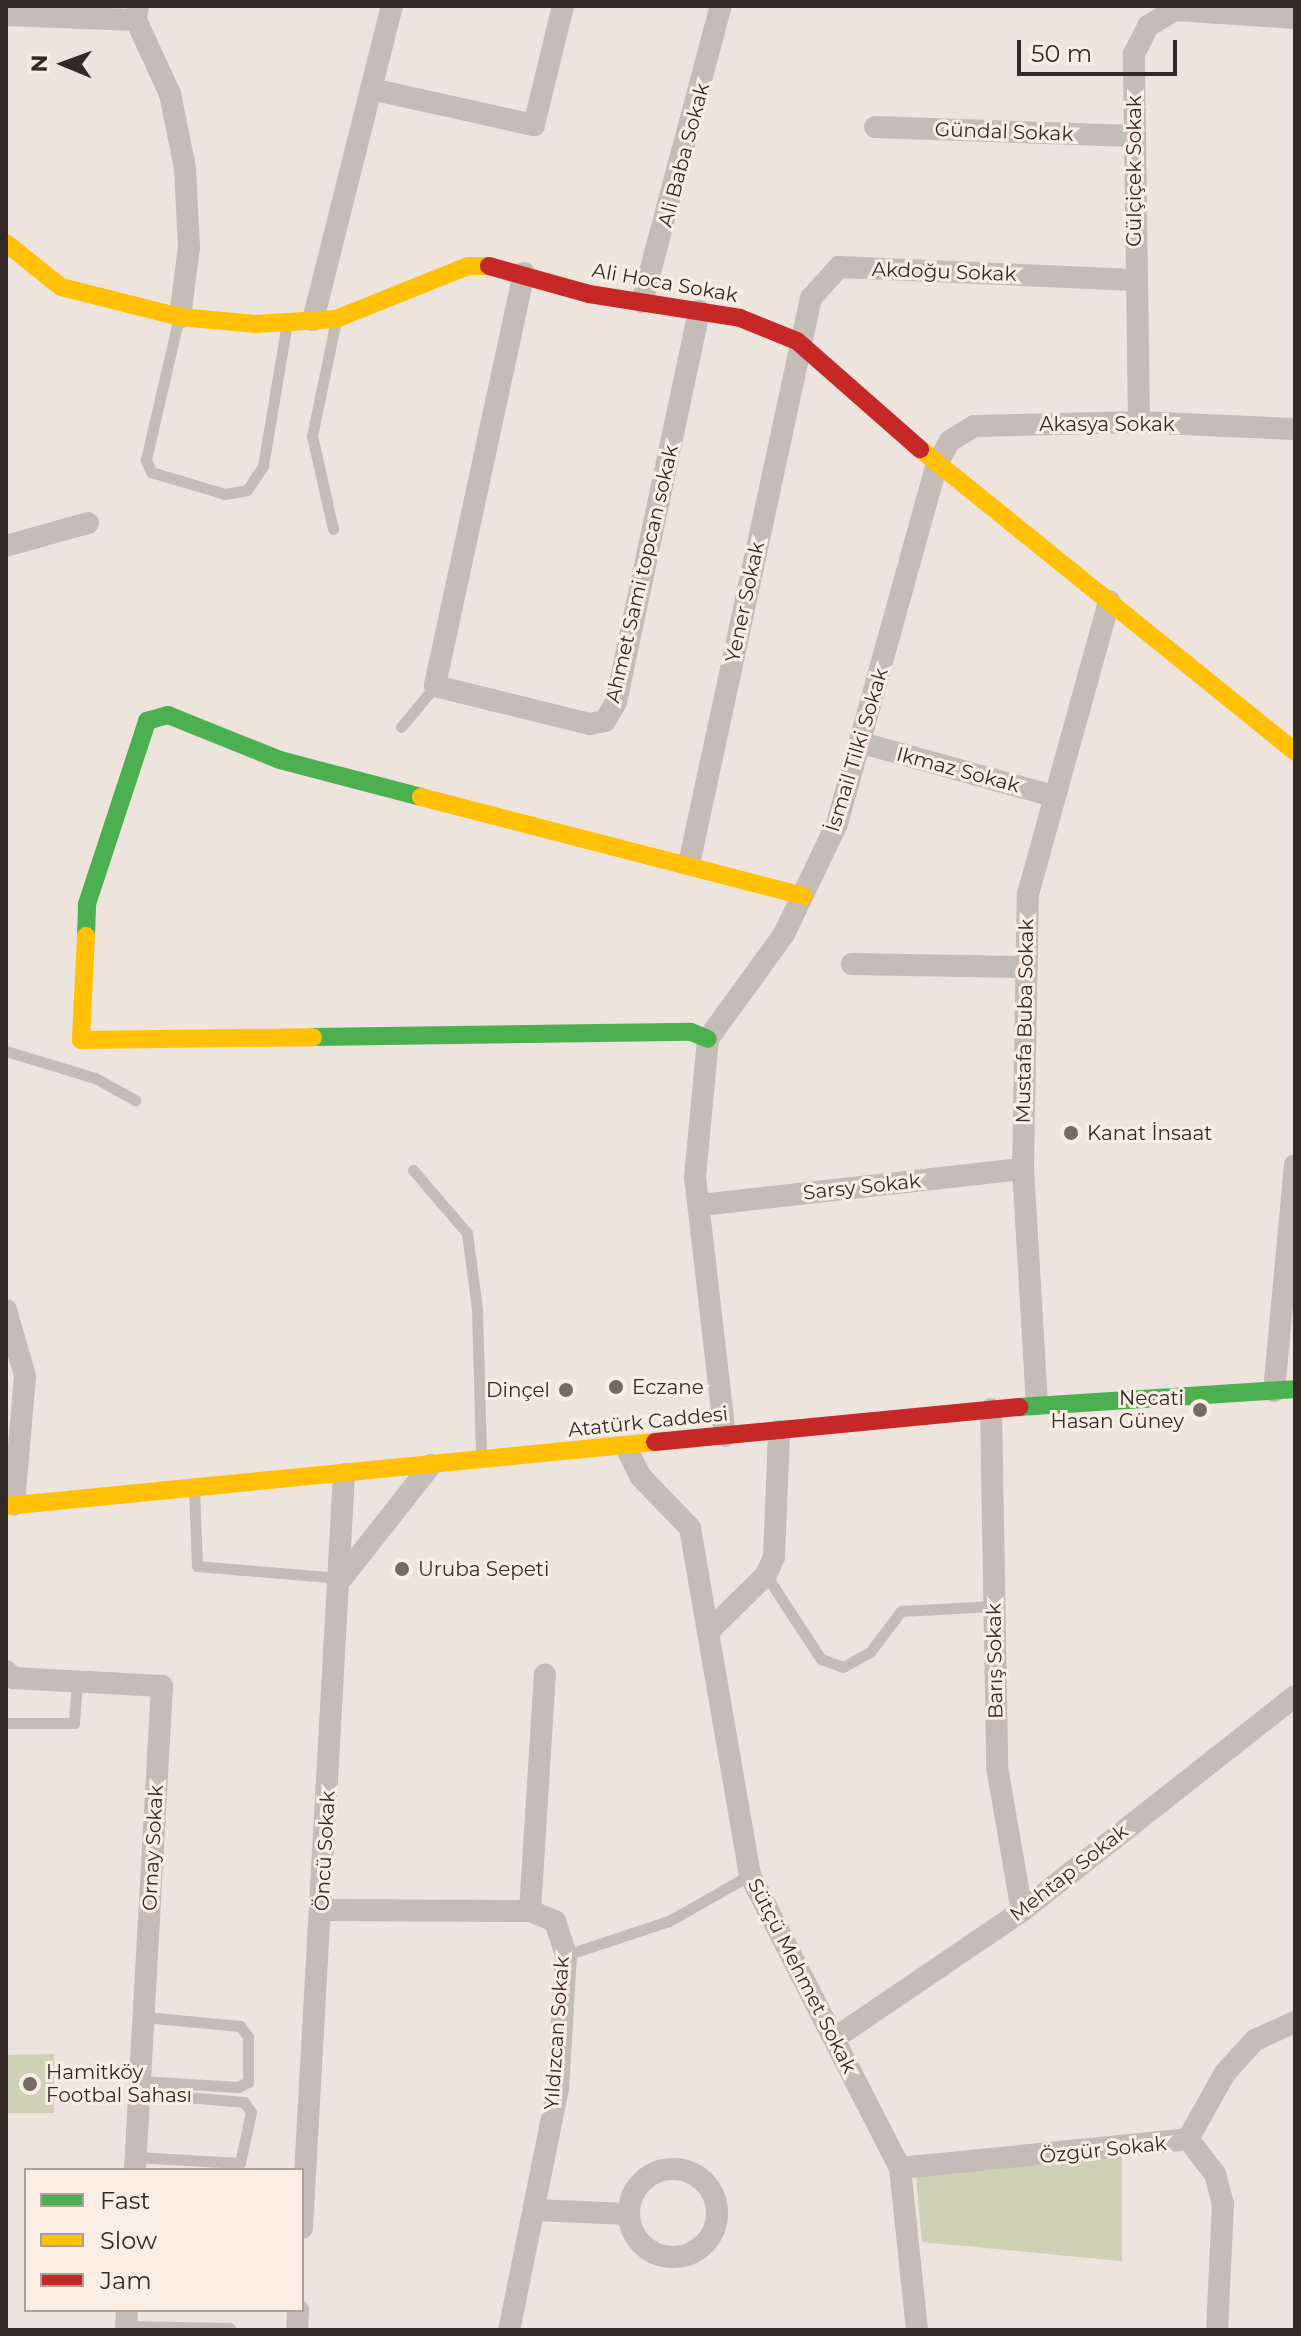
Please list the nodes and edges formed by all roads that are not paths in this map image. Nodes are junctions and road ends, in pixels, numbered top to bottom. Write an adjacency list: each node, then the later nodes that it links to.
1 (392, 6): 7 (street)
2 (563, 6): 7 (street)
3 (721, 6): 13 (street, Ali Baba Sokak)
4 (137, 13): 5 (street); 15 (street)
5 (6, 15)
6 (1295, 18): 9 (street, Gülçiçek Sokak)
7 (371, 89): 17 (street)
8 (875, 127): 9 (street, Gündal Sokak)
9 (1133, 136): 12 (street, Gülçiçek Sokak)
10 (6, 243): 15 (street, Ali Hoca Sokak)
11 (524, 273): 13 (street, Ali Hoca Sokak); 16 (street, Ali Hoca Sokak); 27 (street)
12 (1135, 280): 19 (street, Akdoğu Sokak); 20 (street, Gülçiçek Sokak)
13 (642, 302): 14 (street, Ali Hoca Sokak)
14 (699, 311): 19 (street, Ali Hoca Sokak); 27 (street, Ahmet Sami topcan sokak)
15 (180, 317): 18 (street, Ali Hoca Sokak); 18 (lane)
16 (336, 319): 17 (street, Ali Hoca Sokak); 24 (lane)
17 (313, 320): 18 (street, Ali Hoca Sokak)
18 (287, 322)
19 (797, 341): 22 (street, Ali Hoca Sokak); 32 (street, Yener Sokak)
20 (1139, 422): 21 (street, Akasya Sokak); 22 (street, Akasya Sokak)
21 (1295, 429)
22 (937, 464): 26 (street, Ali Hoca Sokak); 29 (street, İsmail Tilki Sokak)
23 (88, 523): 25 (street)
24 (333, 529)
25 (6, 546)
26 (1109, 601): 30 (street, Ali Hoca Sokak); 31 (street, Mustafa Buba Sokak)
27 (435, 686): 28 (lane)
28 (401, 727)
29 (862, 743): 31 (street, Ikmaz Sokak); 33 (street, İsmail Tilki Sokak)
30 (1295, 752)
31 (1053, 796): 35 (street, Mustafa Buba Sokak)
32 (689, 864): 33 (street); 36 (street)
33 (803, 896): 36 (street, İsmail Tilki Sokak)
34 (852, 964): 35 (street)
35 (1023, 967): 40 (street, Mustafa Buba Sokak)
36 (708, 1039): 42 (street, İsmail Tilki Sokak)
37 (6, 1051): 38 (lane)
38 (135, 1100)
39 (1295, 1165): 45 (street)
40 (1023, 1169): 42 (street, Sarsy Sokak); 46 (street, Mustafa Buba Sokak)
41 (413, 1170): 51 (lane)
42 (701, 1205): 49 (street, İsmail Tilki Sokak)
43 (6, 1310): 44 (street)
44 (12, 1353): 55 (street)
45 (1284, 1390): 46 (street, Atatürk Caddesi)
46 (1037, 1404): 47 (street, Atatürk Caddesi)
47 (991, 1409): 48 (street, Atatürk Caddesi); 58 (street, Barış Sokak)
48 (779, 1431): 49 (street, Atatürk Caddesi); 56 (street)
49 (725, 1436): 50 (street, Atatürk Caddesi)
50 (626, 1447): 51 (street, Atatürk Caddesi); 59 (street, Sütçü Mehmet Sokak)
51 (481, 1461): 52 (street, Atatürk Caddesi)
52 (431, 1465): 53 (street, Atatürk Caddesi); 57 (street)
53 (344, 1474): 54 (street, Atatürk Caddesi); 57 (street, Öncü Sokak)
54 (194, 1488): 55 (street, Atatürk Caddesi); 57 (lane)
55 (10, 1505)
56 (766, 1575): 58 (lane); 59 (street)
57 (342, 1578): 66 (street, Öncü Sokak)
58 (994, 1606): 68 (street, Barış Sokak)
59 (709, 1631): 65 (street, Sütçü Mehmet Sokak)
60 (6, 1671): 62 (street, Ornay Sokak)
61 (545, 1674): 67 (street)
62 (77, 1681): 64 (lane); 70 (street, Ornay Sokak)
63 (1295, 1696): 68 (street, Mehtap Sokak)
64 (6, 1723)
65 (750, 1875): 69 (lane); 72 (street, Sütçü Mehmet Sokak)
66 (322, 1910): 67 (street); 77 (street, Öncü Sokak)
67 (530, 1911): 69 (street, Yıldızcan Sokak)
68 (1022, 1911): 72 (street, Mehtap Sokak)
69 (566, 1955): 78 (street, Yıldızcan Sokak)
70 (144, 2017): 73 (street, Ornay Sokak); 73 (lane)
71 (1295, 2022): 74 (street, Özgür Sokak)
72 (835, 2038): 76 (street, Sütçü Mehmet Sokak)
73 (140, 2087): 75 (street, Ornay Sokak); 75 (lane)
74 (1188, 2139): 76 (street, Özgür Sokak); 84 (street)
75 (135, 2163)
76 (900, 2168): 83 (street, Sütçü Mehmet Sokak)
77 (304, 2196)
78 (534, 2210): 79 (street); 82 (street, Yıldızcan Sokak)
79 (629, 2214)
80 (126, 2322): 81 (lane)
81 (230, 2328)
82 (509, 2330)
83 (917, 2330)
84 (1217, 2330)

